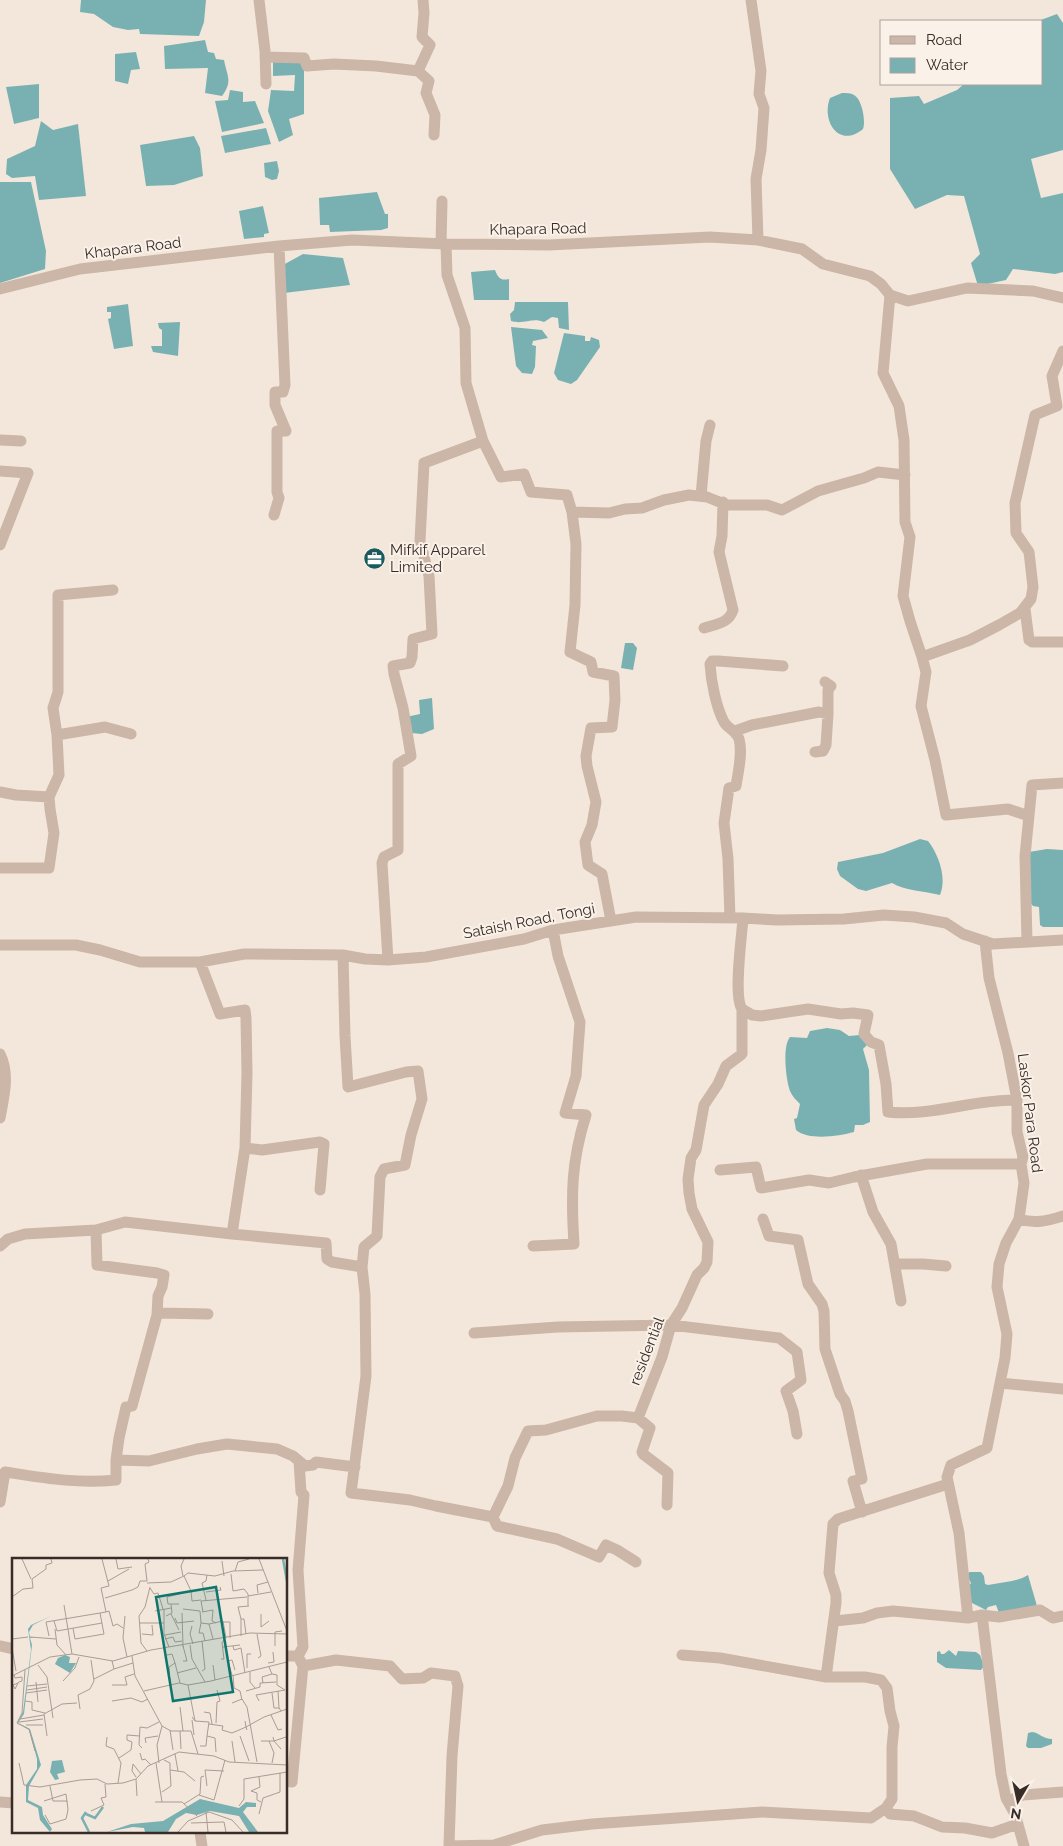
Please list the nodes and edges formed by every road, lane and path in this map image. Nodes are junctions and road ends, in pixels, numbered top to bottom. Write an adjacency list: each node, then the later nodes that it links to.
1 (259, 0): 4 (street)
2 (423, 0): 5 (street)
3 (751, 0): 9 (street)
4 (265, 57): 5 (street); 6 (street)
5 (418, 71): 7 (street)
6 (266, 84)
7 (434, 135)
8 (442, 201): 10 (street)
9 (758, 240): 10 (street, Khapara Road); 13 (street, Khapara Road)
10 (443, 244): 11 (street, Khapara Road); 19 (street)
11 (279, 246): 12 (street, Khapara Road); 25 (street)
12 (0, 289)
13 (890, 295): 14 (street); 21 (street)
14 (1063, 298)
15 (1063, 351): 28 (street)
16 (710, 425): 22 (street)
17 (0, 440): 18 (street)
18 (21, 441)
19 (483, 441): 24 (street); 53 (street)
20 (0, 471): 26 (street)
21 (905, 475): 23 (street); 31 (street)
22 (707, 497): 23 (street); 24 (street)
23 (723, 502): 29 (street)
24 (572, 512): 46 (street)
25 (274, 515)
26 (0, 545)
27 (113, 590): 37 (street)
28 (1025, 609): 30 (street); 31 (street)
29 (704, 628)
30 (1063, 645)
31 (922, 657): 42 (street)
32 (783, 666): 35 (street)
33 (825, 682): 34 (street)
34 (828, 714): 35 (street); 38 (street)
35 (735, 731): 44 (street)
36 (131, 734): 37 (street)
37 (58, 735): 41 (street)
38 (815, 752)
39 (1063, 783): 42 (street)
40 (0, 792): 41 (street)
41 (49, 797): 43 (street)
42 (1029, 816): 50 (street)
43 (0, 868)
44 (730, 918): 45 (street, Sataish Road, Tongi); 46 (street, Sataish Road, Tongi)
45 (743, 918): 49 (street, Sataish Road, Tongi); 55 (street, residential)
46 (611, 921): 47 (street, Sataish Road, Tongi)
47 (553, 930): 53 (street, Sataish Road, Tongi); 70 (street)
48 (1063, 940): 50 (street, Sataish Road, Tongi)
49 (985, 941): 50 (street, Sataish Road, Tongi); 57 (street, Laskor Para Road)
50 (1028, 942)
51 (0, 945): 54 (street, Sataish Road, Tongi)
52 (342, 955): 53 (street, Sataish Road, Tongi); 54 (street, Sataish Road, Tongi); 73 (street)
53 (388, 960)
54 (200, 962): 59 (street)
55 (742, 1010): 57 (street); 77 (street, residential)
56 (0, 1054): 58 (street)
57 (1016, 1100): 60 (street, Laskor Para Road)
58 (0, 1118)
59 (245, 1148): 63 (street); 68 (street)
60 (1021, 1164): 62 (street); 66 (street, Laskor Para Road)
61 (720, 1170): 62 (street)
62 (861, 1175): 71 (street)
63 (320, 1190)
64 (1063, 1216): 66 (street)
65 (763, 1219): 90 (street)
66 (1019, 1219): 79 (street, Laskor Para Road)
67 (96, 1230): 68 (street); 69 (street); 76 (street)
68 (232, 1234): 73 (street)
69 (0, 1246)
70 (532, 1246)
71 (895, 1264): 72 (street); 74 (street)
72 (946, 1266)
73 (362, 1268): 85 (street)
74 (901, 1301)
75 (208, 1314): 76 (street)
76 (157, 1315): 83 (street)
77 (671, 1325): 78 (street); 81 (street, residential); 82 (street)
78 (474, 1333)
79 (1000, 1383): 80 (street); 87 (street, Laskor Para Road)
80 (1063, 1389)
81 (638, 1418): 89 (street); 91 (street)
82 (796, 1434)
83 (116, 1460): 84 (street); 86 (street)
84 (299, 1461): 85 (street); 98 (street)
85 (355, 1467): 91 (street)
86 (3, 1469): 88 (street)
87 (948, 1484): 90 (street); 95 (street)
88 (0, 1502)
89 (667, 1505)
90 (862, 1512): 96 (street)
91 (493, 1517): 92 (street)
92 (636, 1562)
93 (982, 1614): 94 (street); 95 (street); 102 (street)
94 (1063, 1616)
95 (968, 1618): 96 (street)
96 (835, 1621): 99 (street)
97 (682, 1655): 99 (street)
98 (296, 1659): 100 (street); 105 (street)
99 (826, 1677): 103 (street)
100 (288, 1781)
101 (1063, 1792): 102 (street)
102 (1008, 1801): 104 (street)
103 (886, 1808): 104 (street); 105 (street)
104 (1018, 1824): 106 (street)
105 (449, 1846)
106 (1024, 1846)

